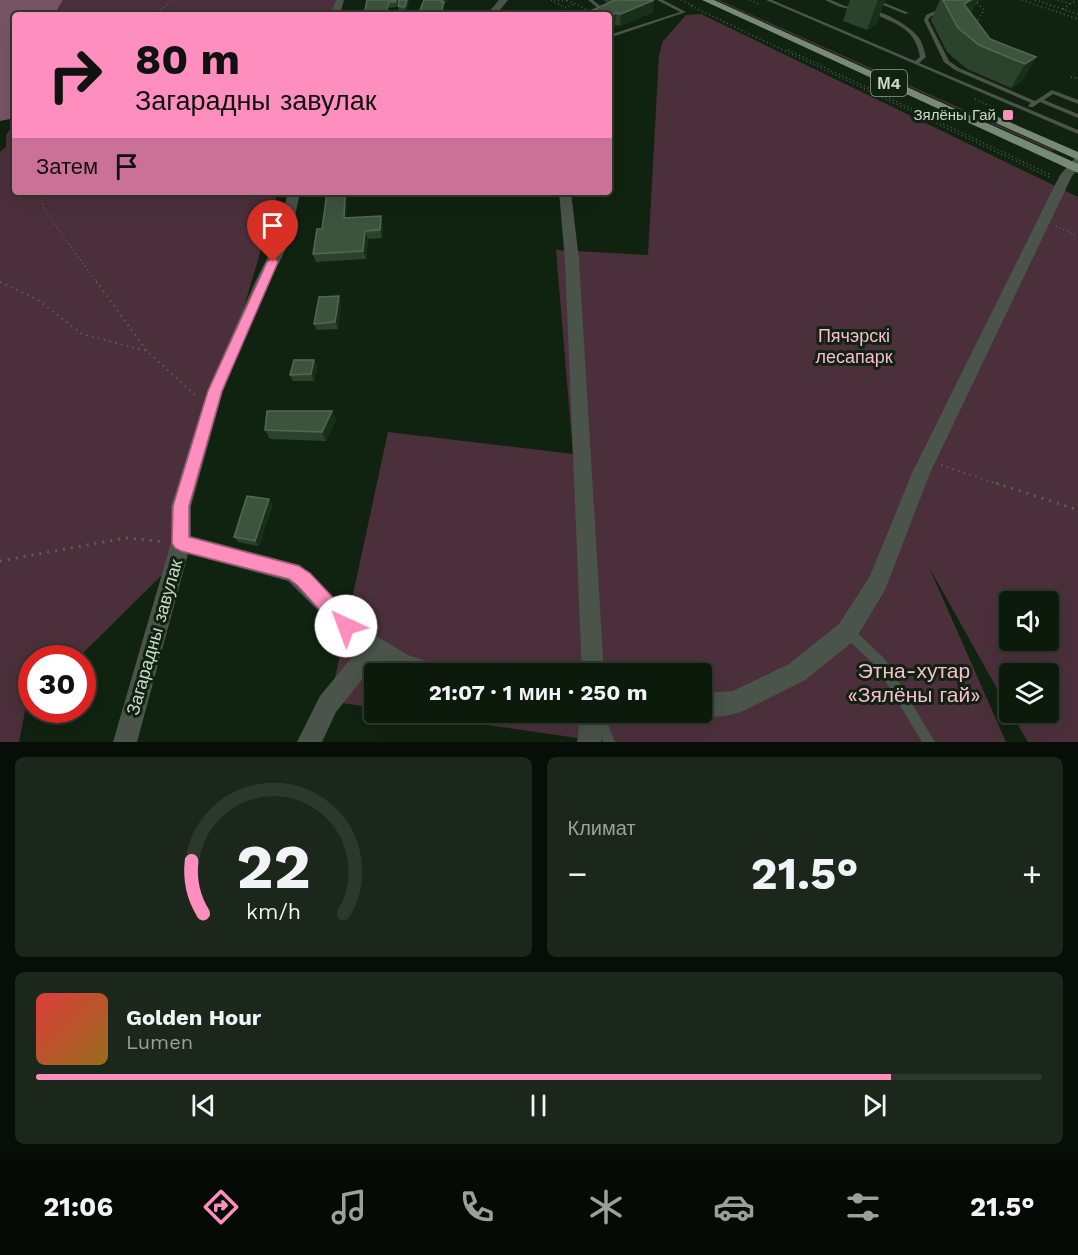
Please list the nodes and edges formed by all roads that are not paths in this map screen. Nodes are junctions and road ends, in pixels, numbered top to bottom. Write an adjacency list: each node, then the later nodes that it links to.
1 (504, 0): 10 (street)
2 (590, 0): 11 (lane)
3 (659, 0): 13 (lane)
4 (707, 0): 20 (main road, М4)
5 (728, 0): 20 (main road, М4)
6 (768, 0): 14 (lane)
7 (827, 0): 14 (lane)
8 (873, 0): 12 (lane)
9 (944, 9): 15 (lane)
10 (494, 12)
11 (599, 12)
12 (907, 13)
13 (612, 36)
14 (916, 63): 17 (lane)
15 (1037, 102): 16 (lane); 17 (lane); 18 (lane)
16 (1078, 102)
17 (1026, 110): 19 (lane)
18 (1078, 116)
19 (1078, 132)
20 (1072, 169): 24 (street)
21 (293, 195): 23 (street, Загарадны завулак)
22 (565, 195): 27 (street)
23 (181, 543): 25 (street); 31 (street, Загарадны завулак)
24 (847, 632): 28 (street); 35 (lane)
25 (373, 650): 26 (street); 32 (street)
26 (402, 663)
27 (592, 663)
28 (712, 704)
29 (593, 723): 33 (street)
30 (600, 723): 34 (lane)
31 (125, 742)
32 (309, 742)
33 (589, 742)
34 (609, 742)
35 (929, 742)

